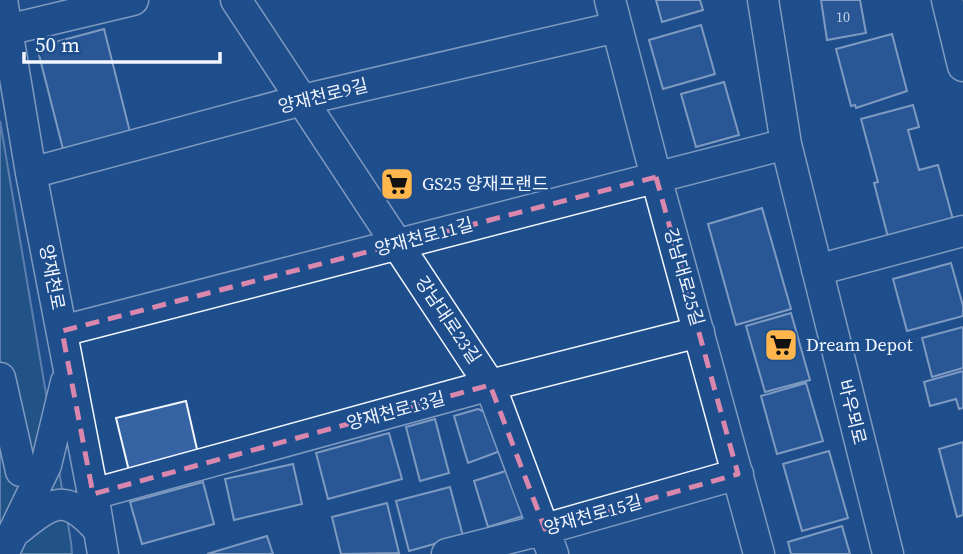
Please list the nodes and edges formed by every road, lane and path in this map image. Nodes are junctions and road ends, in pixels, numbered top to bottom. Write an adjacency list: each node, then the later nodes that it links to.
1 (2, 0): 7 (street, 양재천로)
2 (132, 0): 7 (street)
3 (236, 0): 9 (street, 강남대로23길)
4 (763, 0): 10 (street, 바우뫼로)
5 (947, 0): 8 (street)
6 (614, 13): 9 (street, 양재천로9길); 12 (street, 강남대로25길)
7 (7, 30): 11 (street, 양재천로)
8 (963, 66)
9 (302, 100): 11 (street, 양재천로9길); 14 (street, 강남대로23길)
10 (786, 144): 12 (street, 양재천로11길); 15 (street, 바우뫼로)
11 (32, 173): 16 (street, 양재천로)
12 (656, 177): 14 (street, 양재천로11길); 17 (street, 강남대로25길)
13 (963, 232): 15 (street)
14 (397, 244): 16 (street, 양재천로11길); 20 (street, 강남대로23길)
15 (817, 270): 29 (street, 바우뫼로)
16 (62, 331): 18 (street, 양재천로)
17 (699, 332): 20 (street, 양재천로13길); 22 (street, 강남대로25길)
18 (69, 368): 23 (street, 양재천로); 26 (street)
19 (0, 377): 21 (street)
20 (491, 385): 23 (street, 양재천로13길); 25 (street, 강남대로23길)
21 (21, 471)
22 (738, 474): 25 (street, 양재천로15길); 28 (street, 강남대로25길)
23 (93, 494): 24 (street, 양재천로)
24 (101, 542): 26 (street)
25 (549, 542): 27 (street, 양재천로15길)
26 (8, 543)
27 (447, 554)
28 (759, 554)
29 (888, 554)

